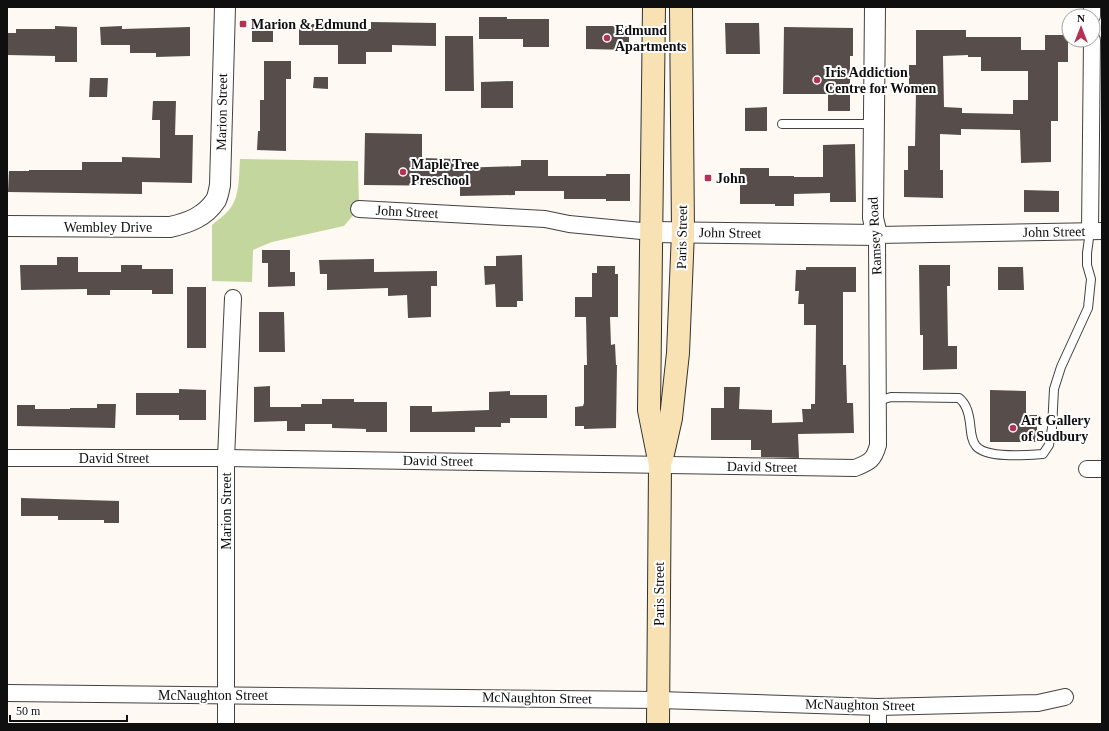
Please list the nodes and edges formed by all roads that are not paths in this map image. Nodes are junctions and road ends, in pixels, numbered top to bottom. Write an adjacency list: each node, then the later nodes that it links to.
1 (224, 7): 9 (street, Marion Street)
2 (654, 7): 12 (main road, Paris Street)
3 (681, 7): 13 (main road, Paris Street)
4 (875, 7): 7 (street, Ramsey Road)
5 (1092, 48): 11 (street)
6 (782, 124): 7 (lane)
7 (874, 124): 14 (street, Ramsey Road)
8 (359, 209): 12 (street, John Street)
9 (205, 213): 10 (street, Wembley Drive)
10 (7, 226)
11 (1096, 231): 14 (street, John Street); 16 (lane)
12 (652, 232): 13 (street, John Street); 20 (main road, Paris Street)
13 (683, 232): 14 (street, John Street); 20 (main road, Paris Street)
14 (877, 235): 16 (street, Ramsey Road)
15 (233, 298): 18 (street, Marion Street)
16 (878, 401): 19 (street, Ramsey Road)
17 (7, 458): 18 (street, David Street)
18 (226, 458): 20 (street, David Street); 22 (street, Marion Street)
19 (868, 463): 20 (street, David Street)
20 (660, 465): 24 (main road, Paris Street)
21 (7, 693): 22 (street, McNaughton Street)
22 (226, 695): 24 (street, McNaughton Street); 26 (street, Marion Street)
23 (1065, 697): 25 (street, McNaughton Street)
24 (658, 700): 25 (street, McNaughton Street); 27 (main road, Paris Street)
25 (878, 706): 28 (street)
26 (226, 724)
27 (658, 724)
28 (878, 724)

